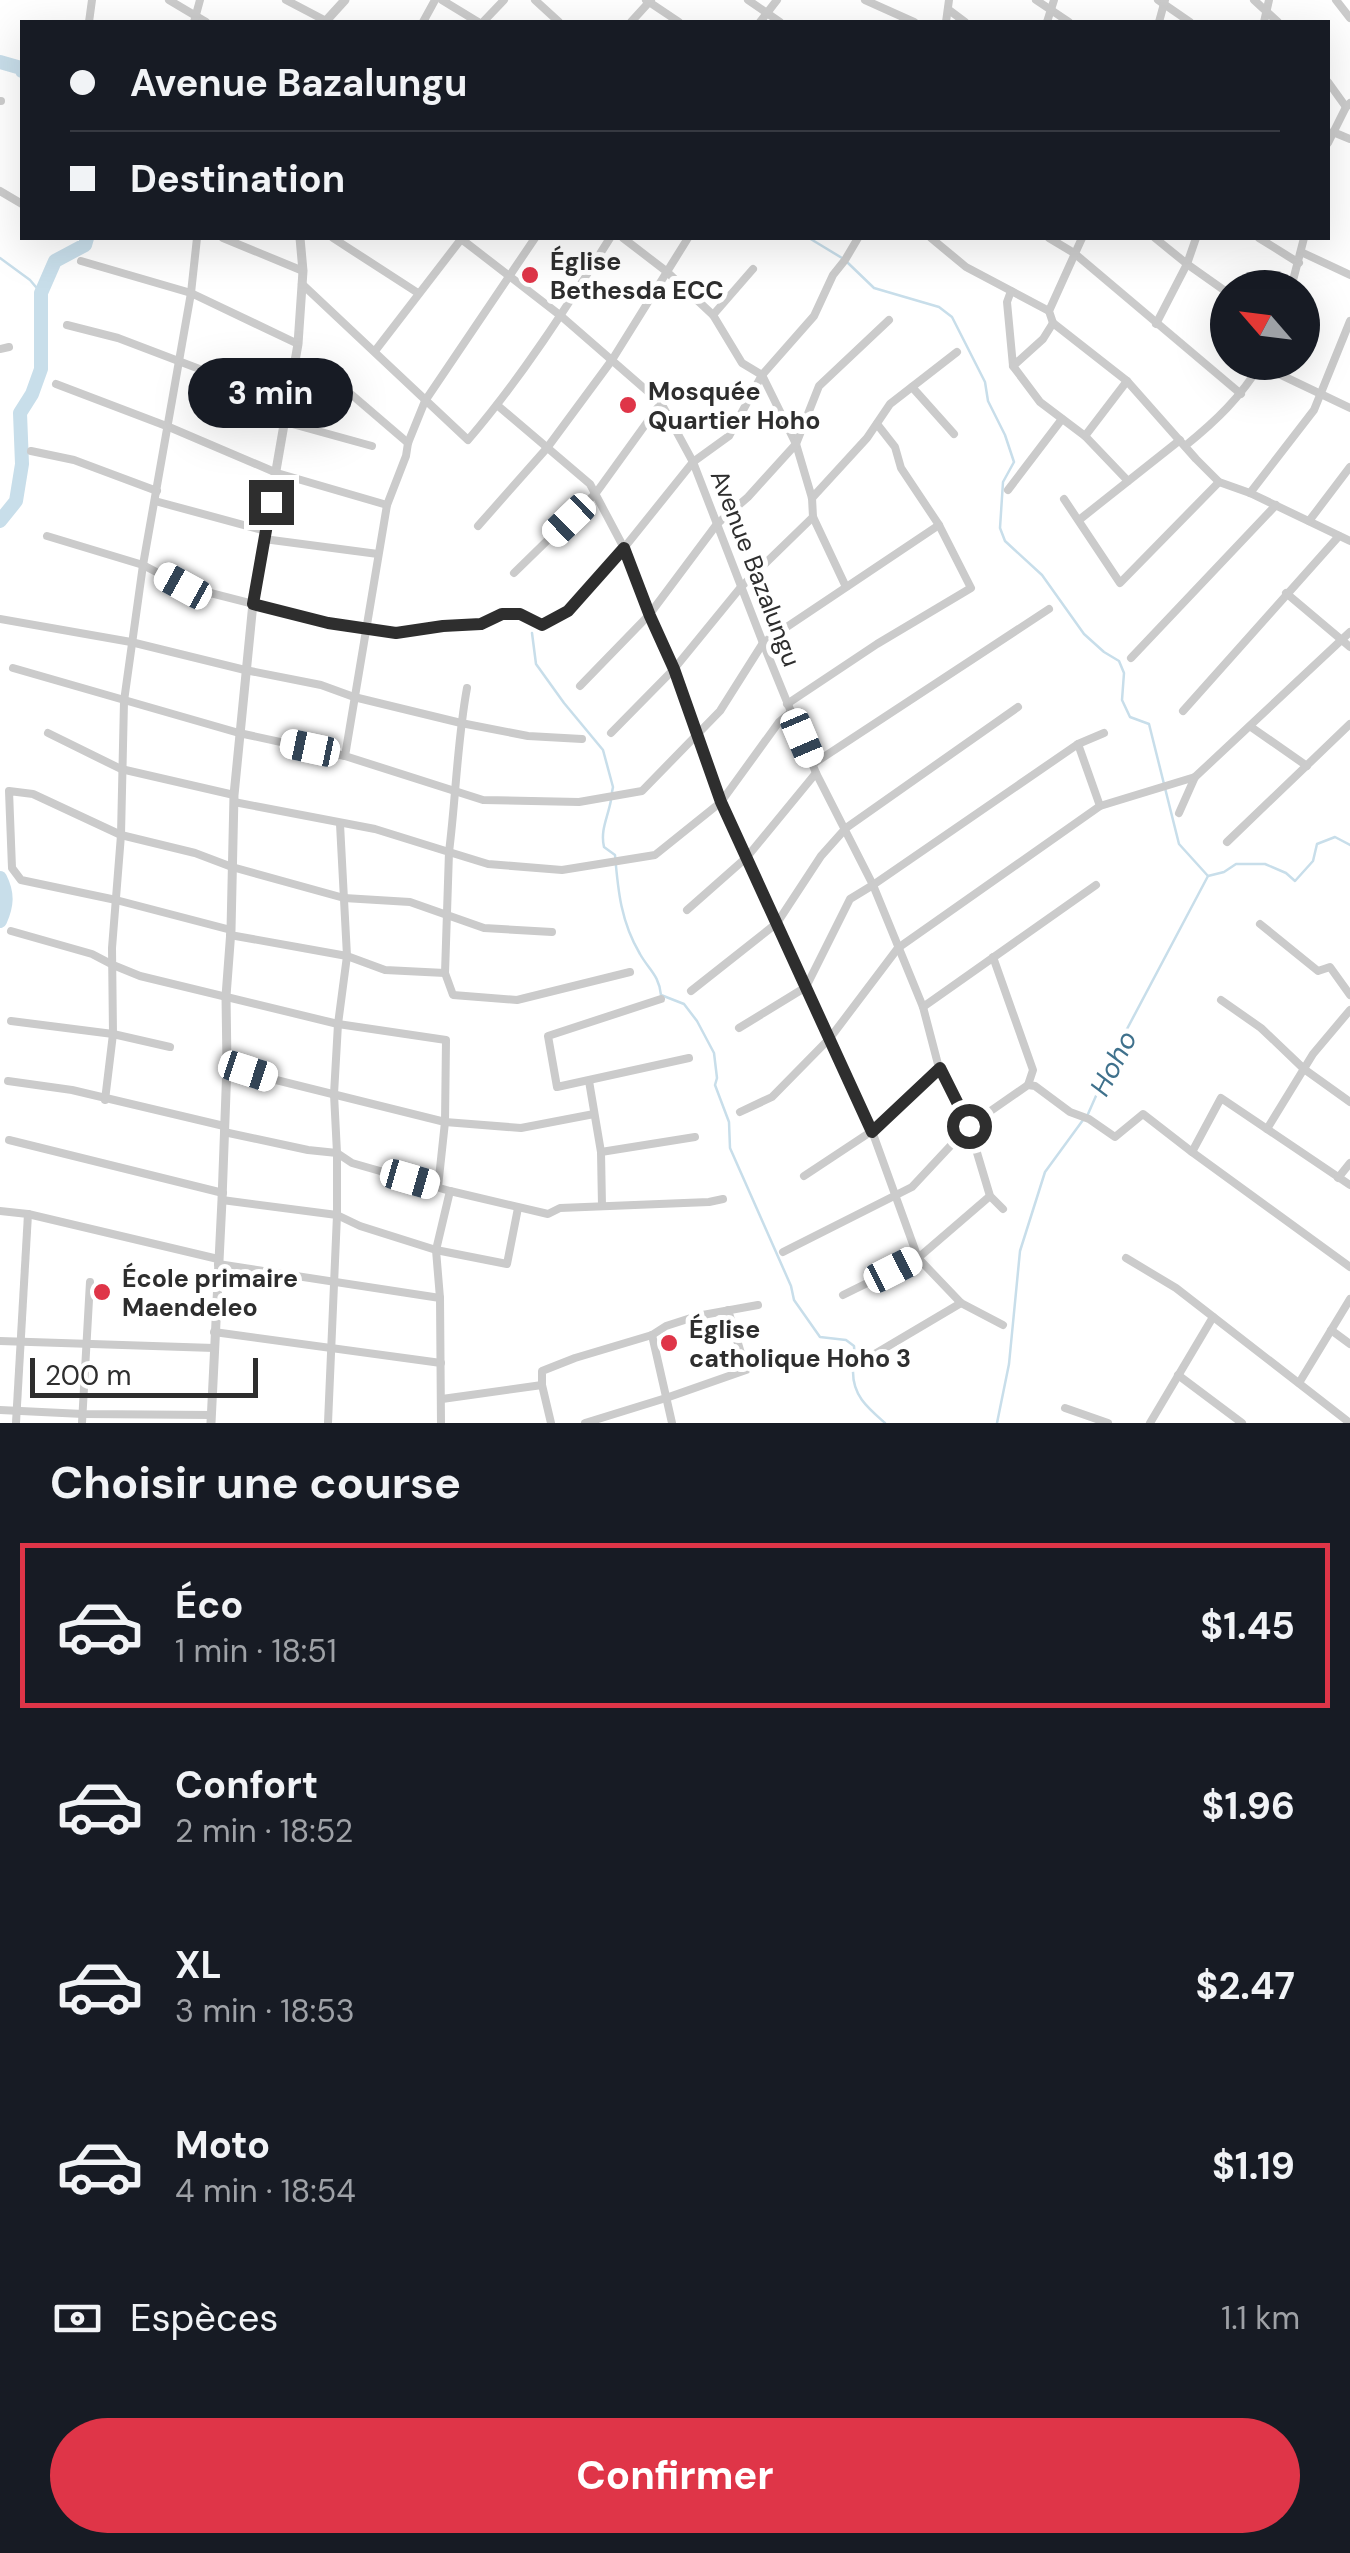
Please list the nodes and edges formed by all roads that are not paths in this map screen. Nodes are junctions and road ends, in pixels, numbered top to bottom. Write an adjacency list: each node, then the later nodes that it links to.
1 (169, 0): 22 (street)
2 (200, 0): 22 (street)
3 (286, 0): 23 (street)
4 (345, 0): 24 (street)
5 (439, 0): 25 (street)
6 (504, 0): 26 (street)
7 (535, 0): 27 (street)
8 (748, 0): 20 (street)
9 (777, 0): 20 (street)
10 (865, 0): 30 (street)
11 (1036, 0): 18 (street)
12 (1054, 0): 18 (street)
13 (1254, 0): 19 (street)
14 (1269, 0): 19 (street)
15 (1336, 0): 21 (street)
16 (649, 1): 28 (street); 29 (street)
17 (1162, 1): 33 (street)
18 (1050, 10): 31 (street); 32 (street)
19 (1267, 11): 34 (street); 35 (street)
20 (763, 18)
21 (1350, 18)
22 (194, 19)
23 (322, 20)
24 (328, 20)
25 (476, 20)
26 (482, 20)
27 (557, 20)
28 (633, 20)
29 (675, 20)
30 (910, 20)
31 (1048, 20)
32 (1067, 20)
33 (1187, 20)
34 (1265, 20)
35 (1276, 20)
36 (1330, 84): 37 (street)
37 (1348, 104): 38 (street)
38 (1332, 132): 39 (street); 40 (street)
39 (1330, 137)
40 (1350, 139)
41 (197, 240): 73 (street)
42 (228, 240): 66 (street)
43 (300, 240): 66 (street)
44 (336, 240): 74 (street)
45 (459, 240): 74 (street)
46 (463, 240): 69 (street, Avenue Bazalungu)
47 (534, 240): 69 (street)
48 (609, 240): 77 (street)
49 (626, 240): 67 (street)
50 (687, 240): 67 (street)
51 (857, 240): 90 (street)
52 (1052, 240): 60 (street)
53 (1081, 240): 60 (street)
54 (1157, 240): 63 (street)
55 (1195, 240): 63 (street)
56 (1262, 240): 62 (street)
57 (1304, 240): 59 (street)
58 (942, 241): 72 (street)
59 (1301, 252): 62 (street); 68 (street)
60 (1074, 253): 75 (street); 81 (street)
61 (81, 261): 73 (street)
62 (1299, 263): 65 (street)
63 (1187, 264): 70 (street); 81 (street)
64 (753, 269): 76 (street)
65 (1297, 270)
66 (302, 271): 71 (street)
67 (666, 271): 76 (street); 87 (street)
68 (1350, 275)
69 (508, 277): 77 (street, Avenue Bazalungu); 98 (street)
70 (1210, 280)
71 (302, 284): 83 (street); 84 (street)
72 (1012, 291): 75 (street); 88 (street)
73 (191, 293): 83 (street); 86 (street)
74 (418, 293): 84 (street)
75 (1049, 311): 80 (street)
76 (713, 315): 90 (street)
77 (561, 316): 87 (street, Avenue Bazalungu); 101 (street)
78 (889, 320): 111 (street)
79 (1350, 322): 97 (street)
80 (1053, 324): 88 (street); 93 (street)
81 (1156, 324): 96 (street)
82 (68, 325): 86 (street)
83 (298, 344): 89 (street)
84 (375, 351): 98 (street)
85 (957, 352): 95 (street)
86 (180, 360): 100 (street); 106 (street)
87 (612, 360): 99 (street, Avenue Bazalungu); 113 (street)
88 (1012, 366): 103 (street)
89 (295, 371): 100 (street); 109 (street)
90 (762, 375): 111 (street); 115 (street)
91 (1250, 380): 96 (street)
92 (1290, 380): 97 (street)
93 (1127, 381): 108 (street); 110 (street)
94 (56, 384): 106 (street)
95 (912, 387): 105 (street); 107 (street)
96 (1240, 394): 110 (street)
97 (1320, 396): 102 (street); 122 (street)
98 (425, 401): 101 (street); 109 (street)
99 (661, 403): 115 (street, Avenue Bazalungu); 121 (street)
100 (289, 404): 104 (street)
101 (497, 405): 113 (street)
102 (1350, 408)
103 (1062, 419): 108 (street); 120 (street)
104 (285, 422): 112 (street); 117 (street)
105 (877, 424): 124 (street); 132 (street)
106 (168, 427): 117 (street); 123 (street)
107 (954, 434)
108 (1085, 436): 118 (street)
109 (408, 443): 126 (street)
110 (1182, 443): 118 (street); 119 (street)
111 (796, 444): 124 (street); 131 (street)
112 (372, 446)
113 (548, 448): 121 (street); 133 (street)
114 (31, 451): 123 (street)
115 (693, 462): 131 (street, Avenue Bazalungu); 138 (street)
116 (1350, 467): 130 (street)
117 (277, 473): 126 (street); 134 (street)
118 (1128, 481): 129 (street)
119 (1219, 482): 122 (street); 129 (street)
120 (1008, 490)
121 (596, 493): 138 (street); 141 (street)
122 (1250, 493): 127 (street)
123 (156, 496): 134 (street); 140 (street)
124 (812, 498): 128 (street)
125 (1064, 499): 129 (street)
126 (388, 505): 139 (street)
127 (1276, 505): 130 (street); 154 (street)
128 (813, 517): 142 (street); 143 (street)
129 (1079, 520)
130 (1309, 521): 136 (street)
131 (718, 524): 142 (street, Avenue Bazalungu); 147 (street)
132 (939, 524): 143 (street); 163 (street)
133 (478, 526)
134 (265, 535): 139 (street); 145 (street)
135 (47, 536): 140 (street)
136 (1338, 536): 137 (street); 144 (street)
137 (1350, 541)
138 (624, 548): 147 (street); 149 (street)
139 (378, 554): 149 (street)
140 (143, 564): 145 (street); 151 (street)
141 (514, 573)
142 (741, 587): 152 (street, Avenue Bazalungu); 156 (street)
143 (846, 587): 152 (street)
144 (1286, 594): 153 (street); 164 (street)
145 (253, 604): 149 (street); 157 (street)
146 (1050, 608): 177 (street)
147 (650, 616): 156 (street); 158 (street)
148 (0, 619): 151 (street)
149 (367, 630): 160 (street)
150 (1350, 632): 153 (street)
151 (131, 642): 157 (street); 161 (street)
152 (762, 643): 163 (street, Avenue Bazalungu); 172 (street)
153 (1346, 644): 166 (street)
154 (1131, 658)
155 (14, 668): 161 (street)
156 (674, 669): 170 (street); 172 (street)
157 (245, 670): 160 (street); 168 (street)
158 (580, 686)
159 (467, 688): 165 (street)
160 (354, 698): 165 (street); 175 (street)
161 (124, 700): 168 (street); 178 (street)
162 (1018, 707): 186 (street)
163 (789, 708): 177 (street, Avenue Bazalungu); 182 (street)
164 (1183, 711)
165 (461, 723): 173 (street); 180 (street)
166 (1251, 726): 176 (street); 179 (street)
167 (1348, 730): 176 (street)
168 (239, 732): 175 (street); 181 (street)
169 (48, 733): 178 (street)
170 (611, 733)
171 (1104, 733): 174 (street)
172 (699, 735): 180 (street); 182 (street)
173 (582, 738)
174 (1078, 744): 183 (street); 193 (street)
175 (345, 756): 180 (street)
176 (1307, 766): 188 (street)
177 (815, 768): 186 (street, Avenue Bazalungu); 190 (street)
178 (122, 769): 181 (street); 187 (street)
179 (1195, 777): 183 (street); 184 (street)
180 (457, 793): 189 (street)
181 (234, 799): 185 (street); 191 (street)
182 (721, 802): 189 (street); 190 (street)
183 (1100, 806): 203 (street)
184 (1179, 813)
185 (340, 824): 189 (street); 194 (street)
186 (846, 828): 193 (street, Avenue Bazalungu); 198 (street)
187 (121, 836): 191 (street); 195 (street); 195 (street)
188 (1227, 842)
189 (449, 852): 197 (street)
190 (747, 857): 196 (street); 198 (street)
191 (232, 867): 194 (street); 201 (street)
192 (1096, 885): 205 (street)
193 (873, 886): 203 (street, Avenue Bazalungu); 209 (street)
194 (344, 898): 197 (street); 204 (street)
195 (116, 900): 201 (street); 206 (street)
196 (687, 910)
197 (448, 916): 202 (street); 208 (street)
198 (777, 923): 209 (street); 210 (street)
199 (1260, 924): 211 (street)
200 (10, 930): 206 (street)
201 (230, 932): 204 (street); 212 (street)
202 (552, 932)
203 (898, 948): 215 (street, Avenue Bazalungu); 221 (street)
204 (348, 956): 208 (street); 218 (street)
205 (993, 957): 215 (street); 229 (street)
206 (112, 966): 212 (street); 220 (street)
207 (630, 972): 208 (street)
208 (445, 974)
209 (806, 987): 219 (street); 221 (street)
210 (691, 991)
211 (1350, 995)
212 (226, 996): 218 (street); 224 (street)
213 (661, 999): 227 (street)
214 (1221, 1000): 226 (street)
215 (923, 1007): 225 (street, Avenue Bazalungu)
216 (1350, 1010): 226 (street)
217 (11, 1021): 220 (street)
218 (338, 1024): 230 (street); 235 (street)
219 (739, 1028)
220 (113, 1034): 222 (street); 231 (street)
221 (830, 1038): 233 (street); 239 (street)
222 (170, 1047)
223 (689, 1058): 227 (street)
224 (227, 1065): 230 (street); 237 (street)
225 (940, 1068): 236 (street, Avenue Bazalungu); 239 (street)
226 (1304, 1069): 232 (street); 238 (street)
227 (589, 1080): 234 (street)
228 (8, 1081): 231 (street)
229 (1028, 1085): 236 (street); 243 (street)
230 (334, 1094): 235 (street); 244 (street)
231 (106, 1100): 237 (street)
232 (1350, 1102)
233 (740, 1112)
234 (594, 1114): 235 (street); 242 (street)
235 (445, 1122): 249 (street)
236 (969, 1126): 251 (street); 252 (street, Avenue Bazalungu)
237 (224, 1129): 244 (street); 253 (street)
238 (1268, 1129): 243 (street); 247 (street)
239 (872, 1132): 246 (street); 251 (street)
240 (695, 1137): 242 (street)
241 (8, 1140): 253 (street)
242 (601, 1152): 255 (street)
243 (1192, 1152): 266 (street)
244 (337, 1154): 249 (street); 260 (street)
245 (1350, 1163): 247 (street)
246 (804, 1176)
247 (1338, 1178): 248 (street)
248 (1350, 1186)
249 (438, 1187): 250 (street)
250 (450, 1191): 256 (street); 261 (street)
251 (895, 1196): 262 (street); 263 (street)
252 (990, 1196): 257 (street, Avenue Bazalungu); 263 (street)
253 (222, 1197): 260 (street); 265 (street)
254 (723, 1199): 255 (street)
255 (602, 1206): 256 (street)
256 (518, 1208): 261 (street)
257 (1003, 1209)
258 (0, 1211): 259 (street)
259 (28, 1214): 265 (street); 281 (street)
260 (337, 1215): 261 (street); 268 (street)
261 (436, 1250): 270 (street)
262 (783, 1252)
263 (918, 1258): 269 (street); 272 (street)
264 (1126, 1258): 275 (street)
265 (218, 1262): 268 (street); 278 (street)
266 (1350, 1267)
267 (90, 1282): 282 (street)
268 (333, 1283): 270 (street); 284 (street)
269 (843, 1295)
270 (440, 1298): 287 (street)
271 (1350, 1299): 277 (street)
272 (961, 1303): 276 (street); 286 (street)
273 (758, 1304): 274 (street)
274 (728, 1310): 279 (street); 291 (street)
275 (1213, 1317): 288 (street); 289 (street)
276 (1003, 1326)
277 (1332, 1330): 283 (street); 289 (street)
278 (214, 1332): 284 (street); 285 (street)
279 (652, 1336): 290 (street); 291 (street)
280 (0, 1341): 281 (street)
281 (21, 1341): 282 (street); 295 (street)
282 (88, 1343): 285 (street); 296 (street)
283 (1350, 1344)
284 (330, 1347): 287 (street); 299 (street)
285 (214, 1348): 297 (street)
286 (863, 1361)
287 (441, 1363): 292 (street)
288 (1178, 1375): 305 (street); 306 (street)
289 (1299, 1383): 307 (street)
290 (542, 1385): 292 (street); 301 (street)
291 (666, 1398): 302 (street); 303 (street)
292 (442, 1399): 300 (street)
293 (1065, 1408): 304 (street)
294 (0, 1410): 295 (street)
295 (17, 1412): 296 (street); 298 (street)
296 (82, 1418): 297 (street)
297 (211, 1419)
298 (16, 1423)
299 (328, 1423)
300 (441, 1423)
301 (551, 1423)
302 (585, 1423)
303 (672, 1423)
304 (1108, 1423)
305 (1150, 1423)
306 (1242, 1423)
307 (1350, 1423)

